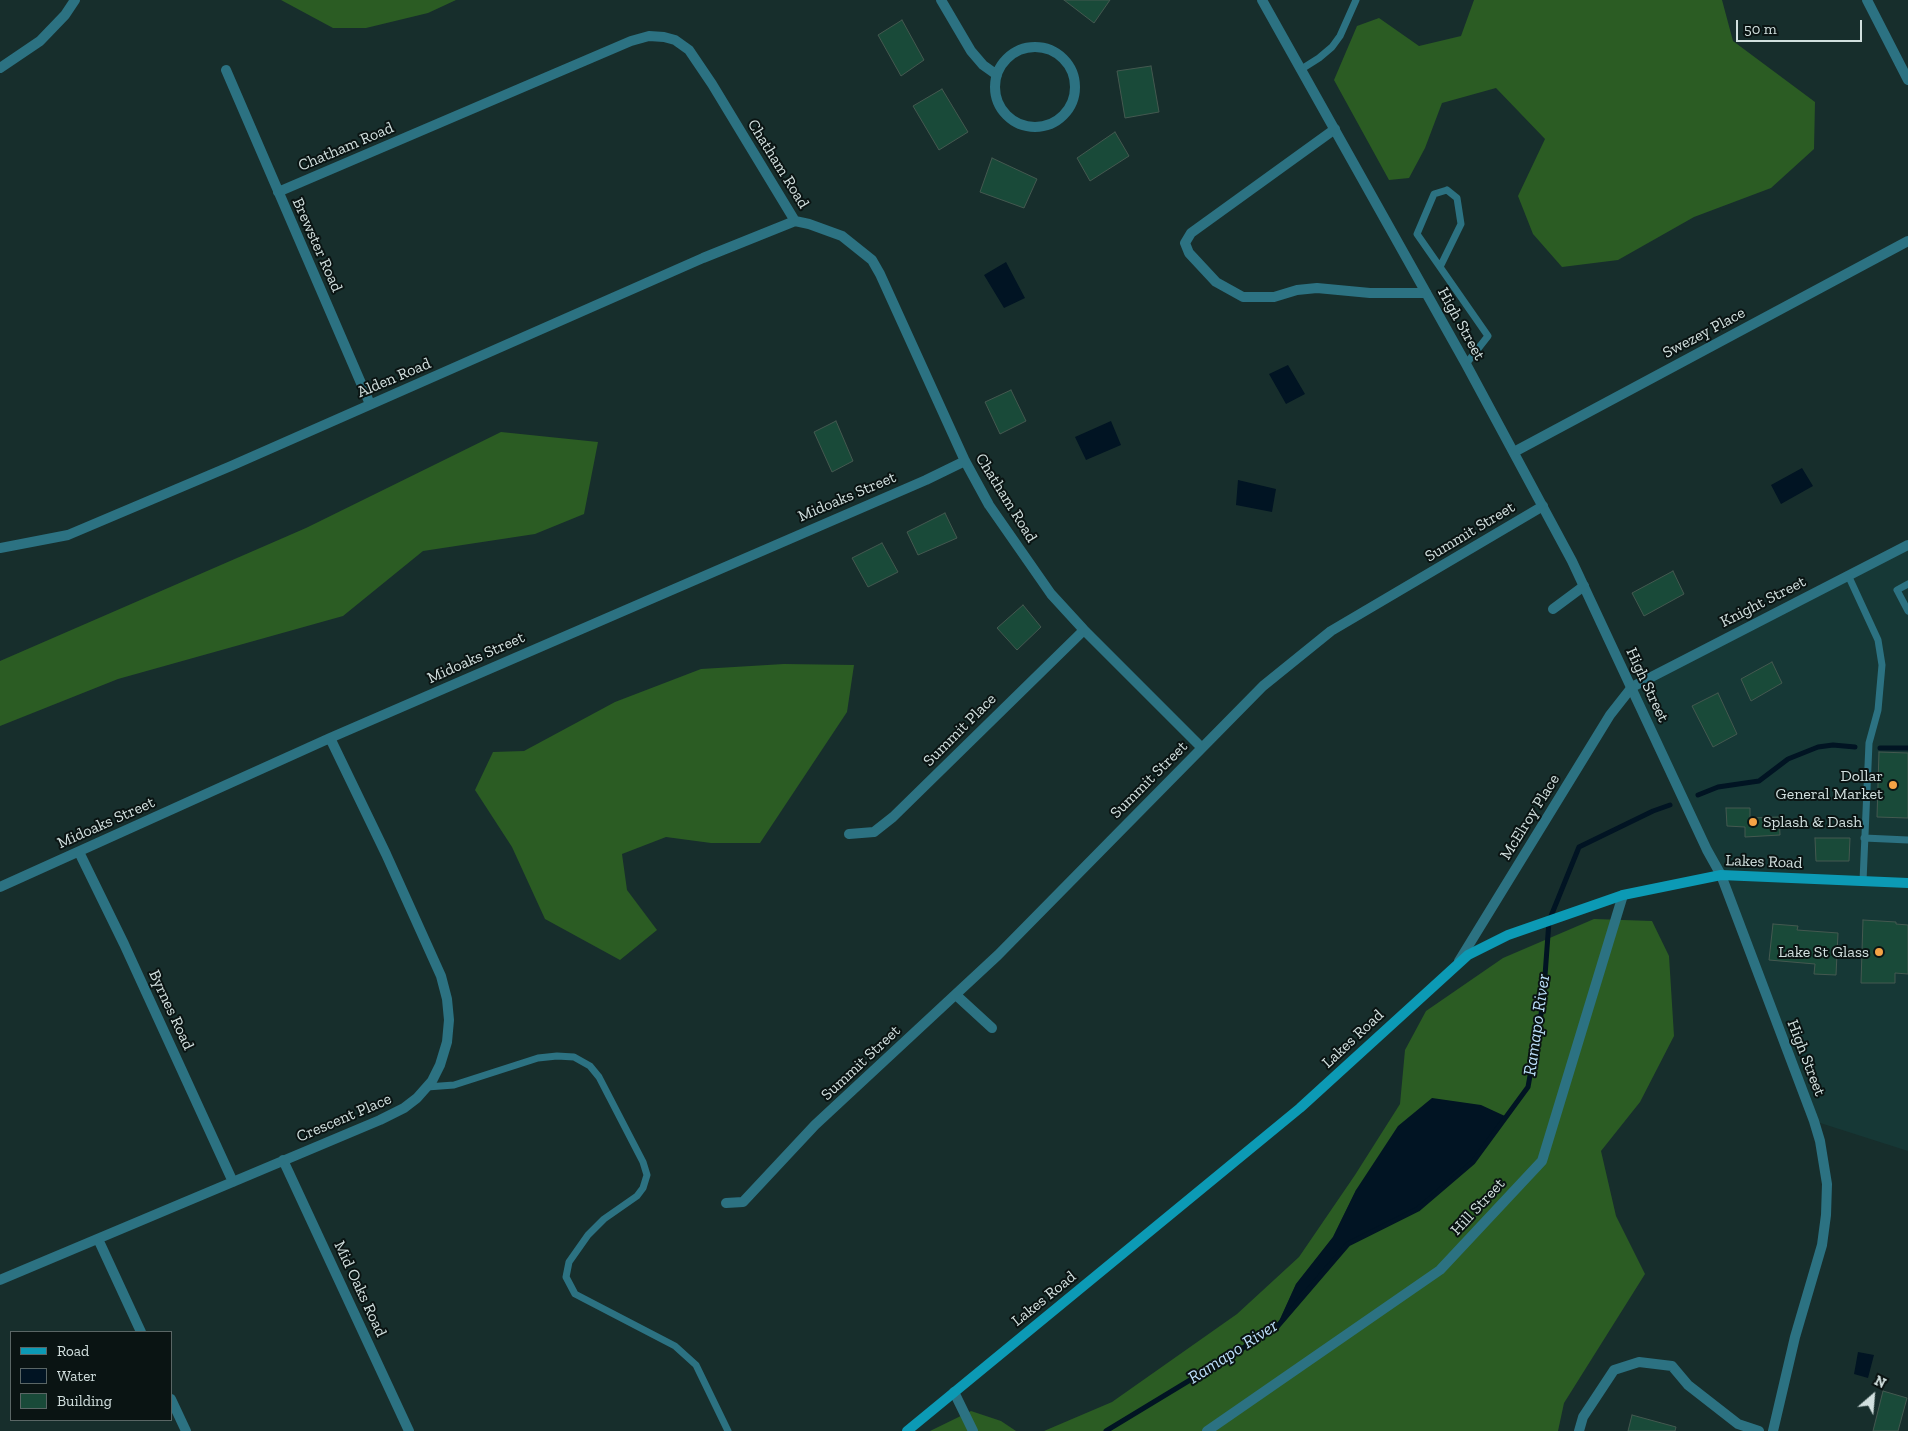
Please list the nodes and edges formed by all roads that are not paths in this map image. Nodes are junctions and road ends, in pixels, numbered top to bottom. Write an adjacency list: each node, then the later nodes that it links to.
1 (75, 0): 6 (street)
2 (941, 0): 9 (street)
3 (1262, 0): 8 (street, High Street)
4 (1356, 0): 8 (lane)
5 (1868, 0): 10 (street)
6 (0, 68)
7 (226, 70): 12 (street, Brewster Road)
8 (1300, 70): 11 (street, High Street)
9 (997, 75): 9 (street)
10 (1908, 80)
11 (1335, 129): 16 (street, High Street); 16 (street)
12 (278, 192): 13 (street, Chatham Road); 18 (street, Brewster Road)
13 (795, 221): 18 (street, Alden Road); 20 (street, Chatham Road)
14 (1908, 241): 19 (street, Swezey Place)
15 (1440, 267): 15 (lane); 17 (lane)
16 (1426, 293): 17 (street, High Street)
17 (1466, 364): 19 (street, High Street)
18 (370, 404): 23 (street, Alden Road)
19 (1514, 452): 21 (street, High Street)
20 (965, 461): 29 (street, Chatham Road); 31 (street, Midoaks Street)
21 (1543, 506): 26 (street, High Street); 32 (street, Summit Street)
22 (1908, 545): 24 (street, Knight Street)
23 (0, 548)
24 (1848, 575): 30 (street, Knight Street); 34 (lane)
25 (1908, 584): 28 (lane)
26 (1584, 586): 27 (street); 30 (street, High Street)
27 (1554, 609)
28 (1908, 611)
29 (1084, 630): 32 (street, Chatham Road); 33 (street, Summit Place)
30 (1632, 687): 37 (street, High Street); 42 (street, McElroy Place)
31 (330, 738): 36 (street, Midoaks Street); 45 (street, Crescent Place)
32 (1202, 748): 43 (street, Summit Street)
33 (849, 834)
34 (1864, 838): 35 (lane); 38 (lane)
35 (1908, 840)
36 (80, 852): 40 (street, Midoaks Street); 47 (street, Byrnes Road)
37 (1721, 875): 38 (main road, Lakes Road); 41 (main road, Lakes Road); 62 (street, High Street)
38 (1863, 881): 39 (main road, Lakes Road)
39 (1908, 883)
40 (0, 887)
41 (1623, 895): 42 (main road, Lakes Road); 59 (street, Hill Street)
42 (1457, 964): 52 (main road, Lakes Road)
43 (956, 995): 44 (street); 48 (street, Summit Street)
44 (992, 1028)
45 (427, 1087): 46 (street, Crescent Place); 56 (lane)
46 (283, 1160): 47 (street, Crescent Place); 55 (street, Mid Oaks Road)
47 (233, 1182): 49 (street, Crescent Place)
48 (726, 1203)
49 (98, 1239): 50 (street, Crescent Place); 51 (street)
50 (0, 1280)
51 (140, 1331)
52 (954, 1392): 57 (main road, Lakes Road); 58 (street)
53 (172, 1401): 54 (street)
54 (186, 1431)
55 (409, 1431)
56 (728, 1431)
57 (907, 1431)
58 (973, 1431)
59 (1207, 1431)
60 (1579, 1431): 61 (street)
61 (1759, 1431)
62 (1773, 1431)

